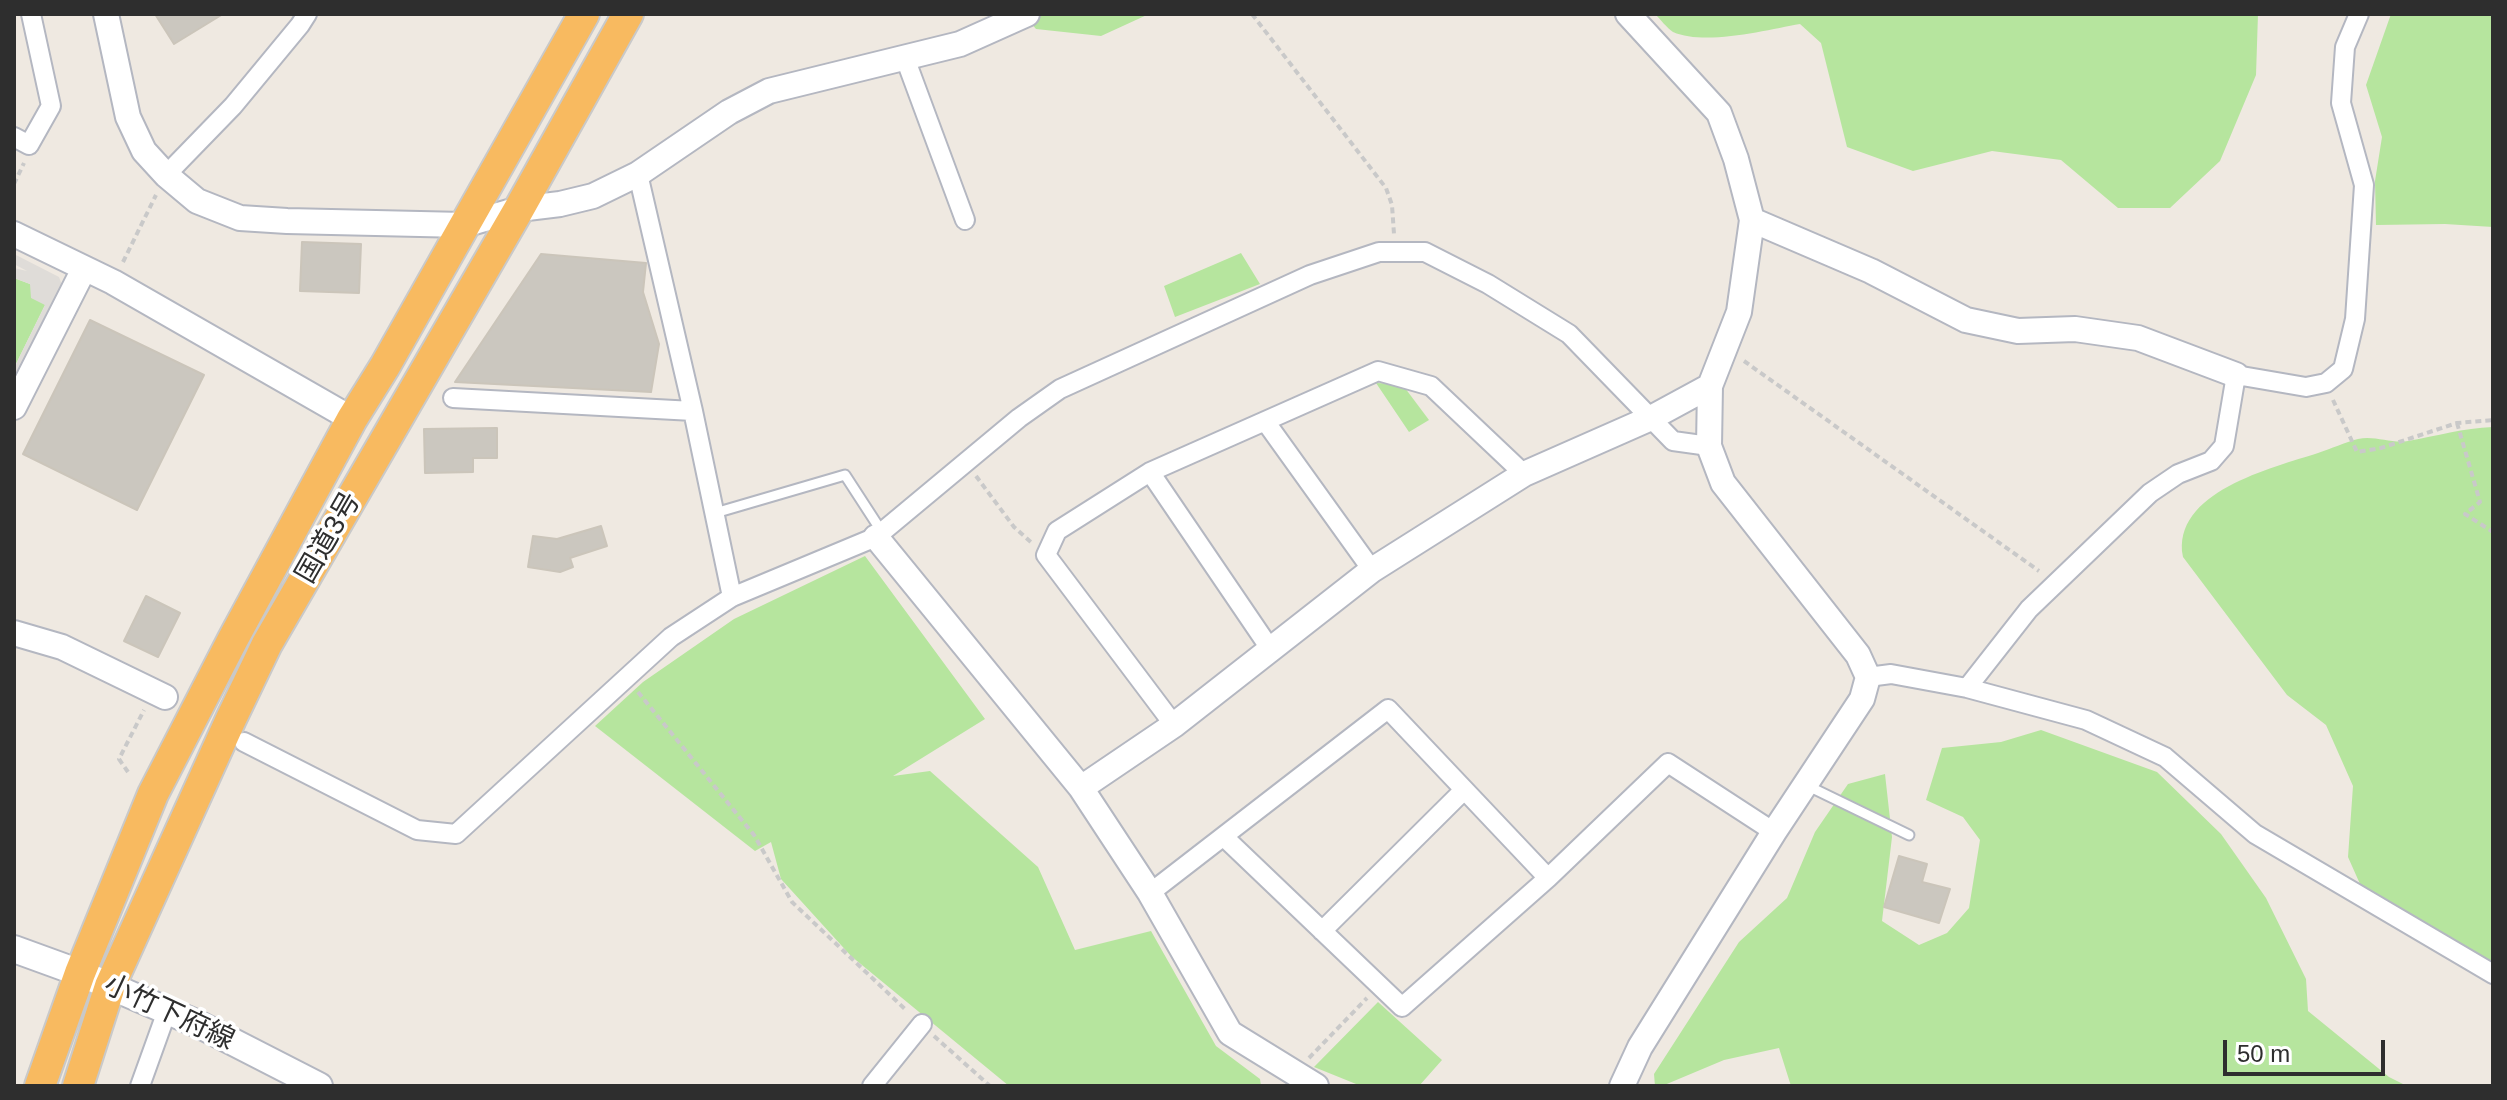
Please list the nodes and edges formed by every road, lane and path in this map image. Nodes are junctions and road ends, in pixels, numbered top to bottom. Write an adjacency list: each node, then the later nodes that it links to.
1 (106, 14): 13 (street)
2 (307, 14): 13 (street)
3 (584, 14): 17 (highway, 国道3号)
4 (628, 14): 14 (highway, 国道3号)
5 (1027, 14): 10 (street)
6 (1252, 14): 19 (path)
7 (1628, 14): 16 (street)
8 (2359, 14): 24 (street)
9 (34, 15): 11 (street)
10 (905, 58): 12 (street); 15 (street)
11 (14, 137)
12 (638, 174): 14 (street); 28 (street)
13 (166, 175): 17 (street); 21 (path)
14 (519, 209): 17 (street); 67 (highway, 国道3号)
15 (965, 220)
16 (1752, 220): 22 (street); 23 (street)
17 (464, 225): 30 (highway, 国道3号)
18 (14, 234): 20 (street)
19 (1394, 252): 29 (street); 35 (street)
20 (84, 269): 21 (street); 27 (street)
21 (113, 282): 30 (street)
22 (1723, 351): 25 (street); 43 (path)
23 (2236, 375): 24 (street); 43 (street)
24 (2326, 383): 33 (path)
25 (1710, 386): 29 (street); 34 (street)
26 (453, 398): 28 (street)
27 (14, 407)
28 (693, 411): 38 (street)
29 (1651, 418): 34 (street); 37 (street)
30 (352, 419): 64 (highway, 国道3号)
31 (2493, 420): 33 (path)
32 (1265, 421): 36 (street); 37 (street); 42 (street)
33 (2457, 423): 39 (path)
34 (1709, 446): 47 (street)
35 (966, 463): 40 (street); 41 (path)
36 (1150, 472): 41 (street); 46 (street)
37 (1524, 474): 42 (street)
38 (715, 513): 40 (lane); 44 (street)
39 (2493, 532)
40 (879, 535): 44 (street); 55 (street)
41 (1046, 555): 51 (street)
42 (1372, 570): 46 (street)
43 (2056, 583): 49 (street)
44 (732, 597): 48 (street)
45 (14, 633): 50 (street)
46 (1271, 650): 51 (street)
47 (1868, 677): 49 (street); 54 (street)
48 (626, 678): 52 (street); 69 (path)
49 (1967, 688): 65 (street)
50 (160, 694): 53 (path)
51 (1174, 725): 55 (street)
52 (244, 742)
53 (128, 772)
54 (1805, 785): 57 (street); 58 (lane)
55 (1081, 788): 61 (street)
56 (1464, 790): 59 (street); 60 (street); 62 (street)
57 (1774, 832): 60 (street); 78 (street)
58 (1909, 835)
59 (1224, 837): 61 (street); 62 (street)
60 (1548, 878): 66 (street)
61 (1150, 893): 70 (street)
62 (1322, 931): 66 (street)
63 (14, 949): 64 (main road, 小竹下府線)
64 (80, 973): 67 (main road, 小竹下府線); 71 (highway, 国道3号)
65 (2493, 974)
66 (1379, 985): 70 (path)
67 (110, 986): 68 (main road, 小竹下府線); 72 (highway, 国道3号)
68 (167, 1011): 73 (street); 74 (main road, 小竹下府線)
69 (922, 1024): 75 (street); 76 (path)
70 (1294, 1074): 77 (street)
71 (40, 1086)
72 (78, 1086)
73 (140, 1086)
74 (319, 1086)
75 (872, 1086)
76 (990, 1086)
77 (1316, 1086)
78 (1622, 1086)

